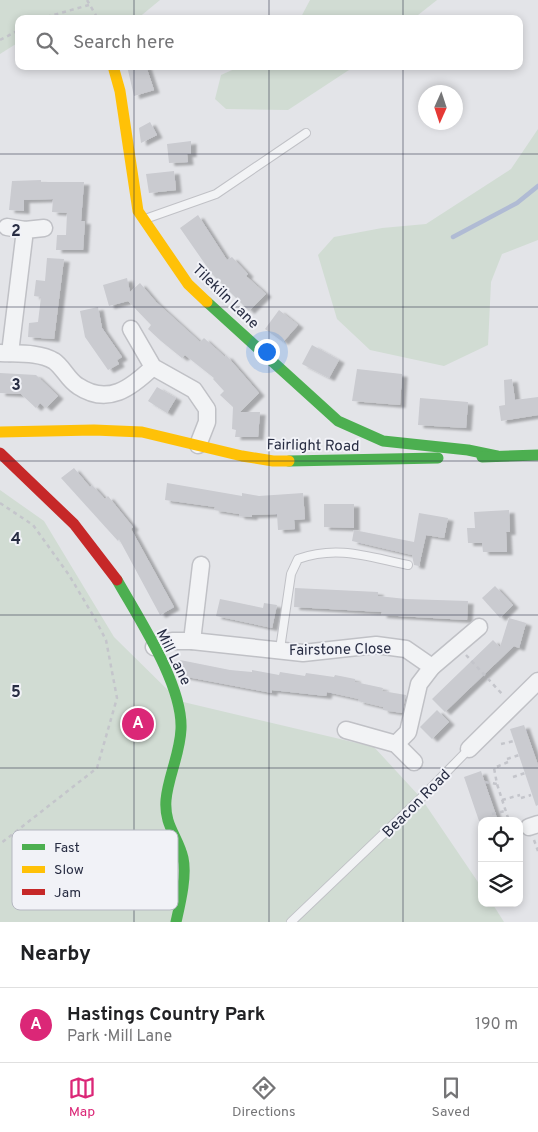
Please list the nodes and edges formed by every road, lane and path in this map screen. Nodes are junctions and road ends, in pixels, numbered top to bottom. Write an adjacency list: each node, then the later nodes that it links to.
1 (86, 0): 2 (path)
2 (89, 5): 3 (path); 4 (path)
3 (53, 15)
4 (95, 15)
5 (15, 32): 6 (path)
6 (0, 40)
7 (115, 70): 9 (street, Tilekiln Lane)
8 (306, 133): 9 (lane)
9 (144, 220): 20 (street, Tilekiln Lane)
10 (7, 227): 12 (street)
11 (44, 228): 12 (street)
12 (25, 230): 14 (street)
13 (131, 329): 15 (street)
14 (5, 353): 15 (street)
15 (153, 367): 17 (street)
16 (0, 432): 17 (street, Fairlight Road)
17 (198, 444): 20 (street, Fairlight Road)
18 (0, 452): 27 (street, Mill Lane)
19 (538, 455): 20 (street, Fairlight Road)
20 (497, 456)
21 (0, 503): 48 (path)
22 (408, 564): 28 (lane)
23 (201, 565): 25 (street)
24 (479, 627): 26 (street)
25 (192, 641): 27 (street, Fairstone Close); 28 (street, Fairstone Close)
26 (458, 646): 29 (street); 31 (path)
27 (154, 648): 49 (street, Mill Lane)
28 (280, 649): 29 (street, Fairstone Close)
29 (432, 667): 34 (street)
30 (538, 681): 31 (street, Beacon Road)
31 (513, 705): 36 (street, Beacon Road)
32 (346, 730): 34 (street)
33 (514, 741): 35 (path)
34 (396, 744): 38 (street)
35 (501, 744)
36 (469, 749): 54 (lane, Beacon Road)
37 (519, 755): 42 (path)
38 (414, 762)
39 (525, 773): 40 (path)
40 (513, 777)
41 (484, 782): 42 (path)
42 (497, 784): 44 (path)
43 (531, 795): 44 (path)
44 (502, 800): 45 (path)
45 (505, 811): 46 (path); 47 (path)
46 (492, 814)
47 (507, 817)
48 (18, 830)
49 (170, 830)
50 (12, 835): 51 (path)
51 (0, 844)
52 (178, 847): 53 (street, Mill Lane)
53 (176, 922)
54 (291, 922)

